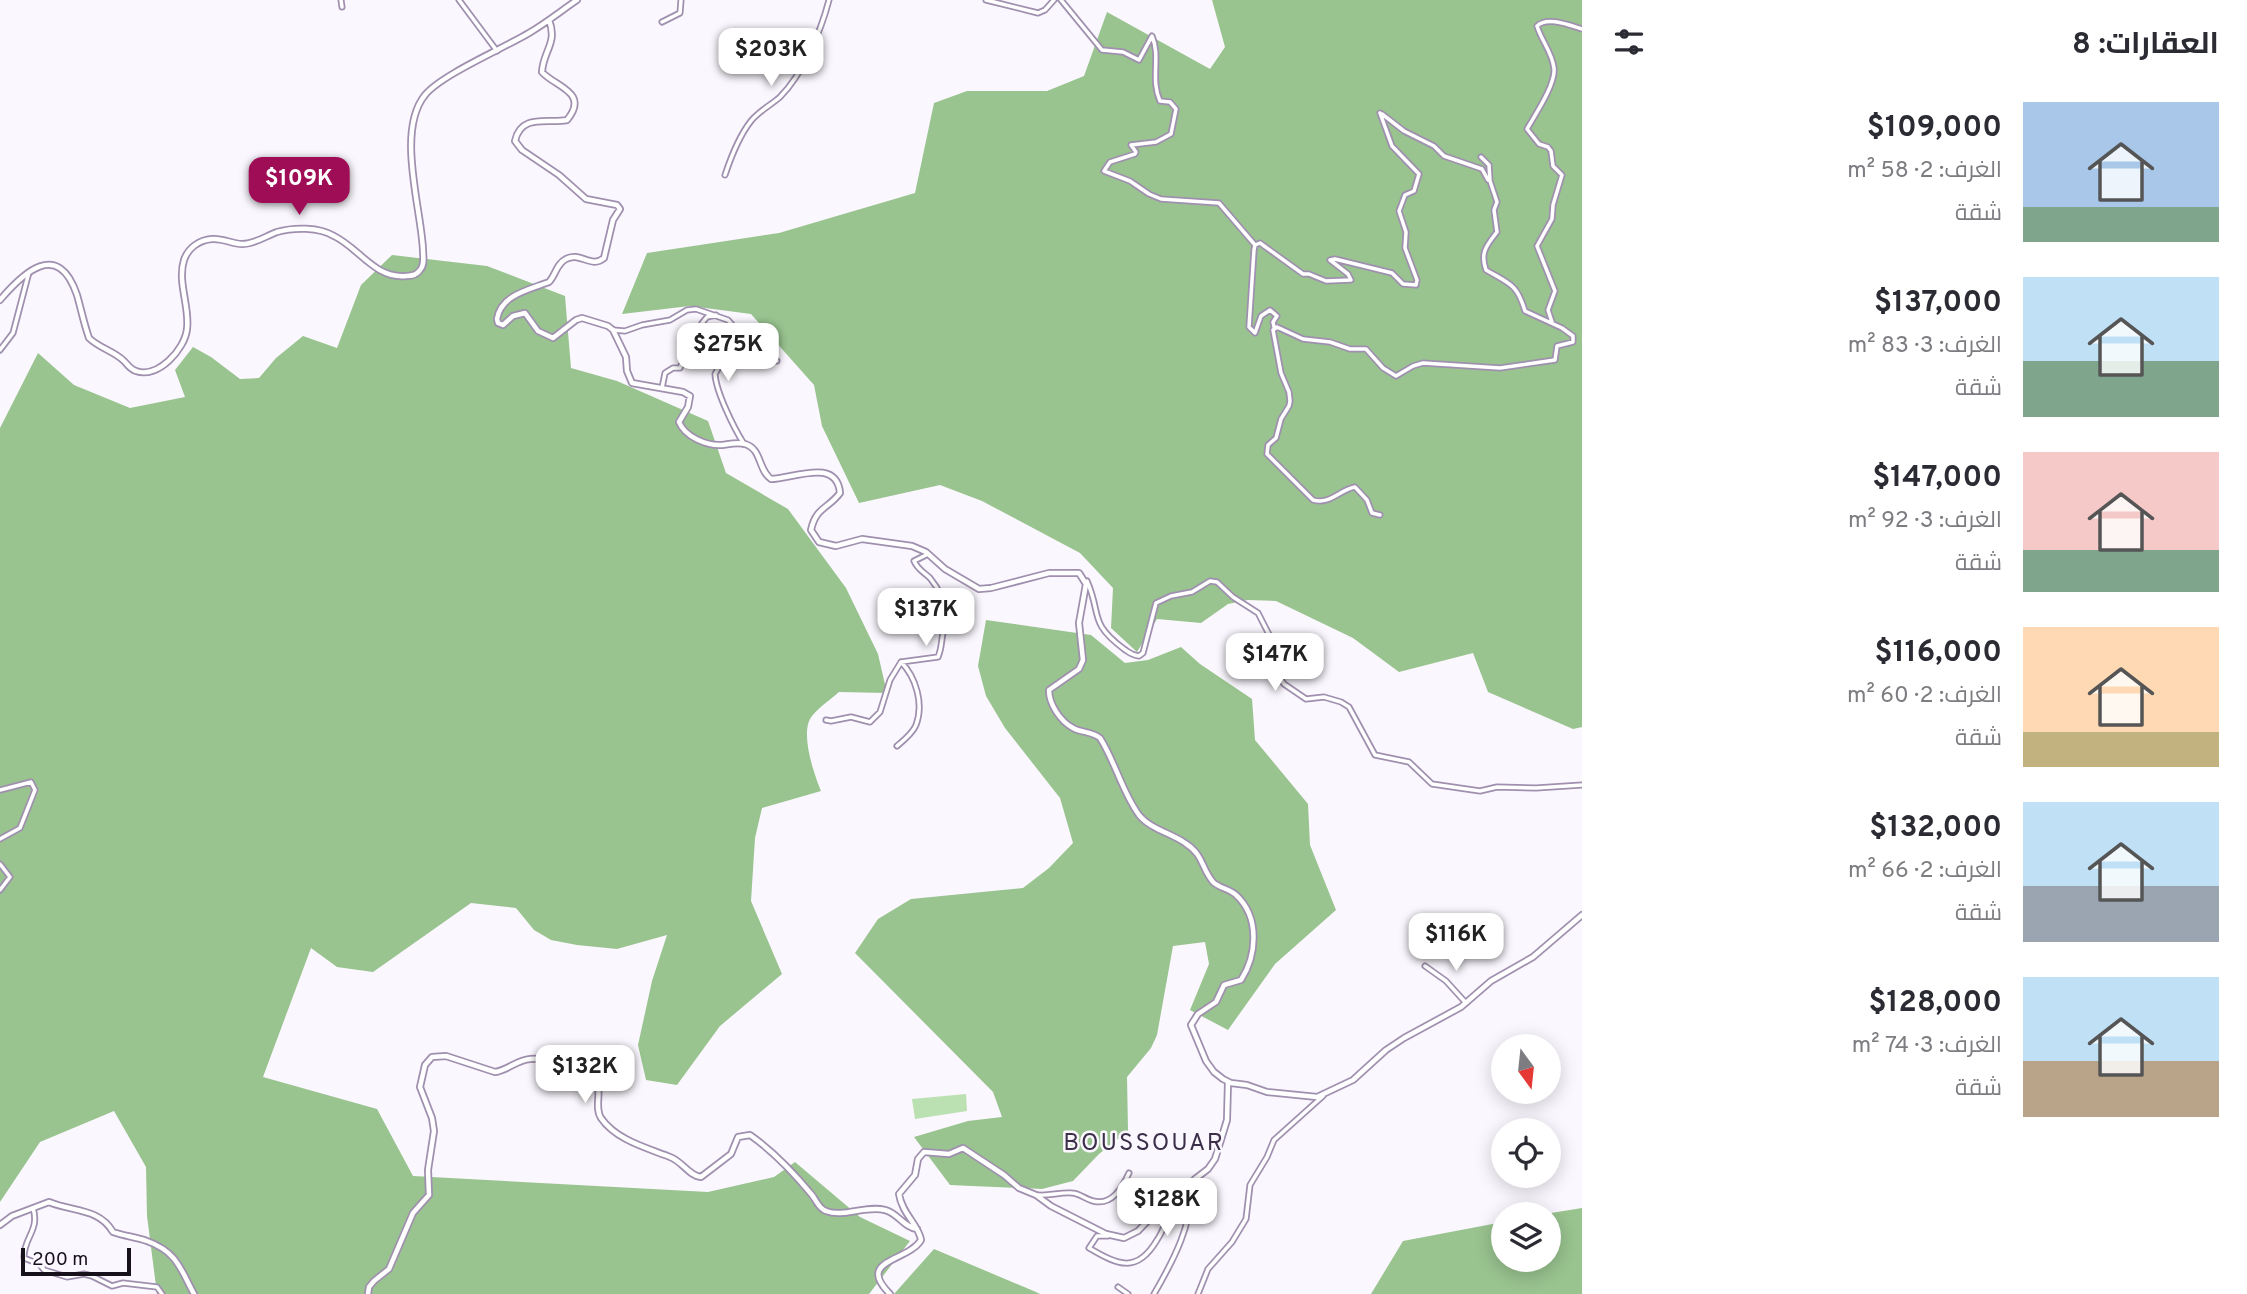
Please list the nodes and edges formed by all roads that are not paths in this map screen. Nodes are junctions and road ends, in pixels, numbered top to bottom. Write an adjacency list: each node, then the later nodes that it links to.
1 (341, 0): 9 (street)
2 (459, 0): 13 (street)
3 (578, 0): 10 (street)
4 (681, 0): 11 (street)
5 (829, 0): 15 (street)
6 (986, 0): 7 (street)
7 (1054, 0)
8 (1061, 0): 17 (street)
9 (342, 6)
10 (549, 20): 13 (street); 26 (street)
11 (662, 22)
12 (1582, 29): 24 (street)
13 (497, 51): 18 (street)
14 (1481, 157): 16 (street)
15 (725, 175)
16 (1496, 198): 17 (street); 24 (street)
17 (1255, 246): 25 (street)
18 (29, 270): 19 (street); 20 (street)
19 (19, 279): 20 (street); 21 (street)
20 (28, 282): 27 (street)
21 (0, 300)
22 (718, 315): 23 (street); 26 (street); 29 (street)
23 (702, 323)
24 (1553, 324): 25 (street)
25 (1274, 327): 33 (street)
26 (613, 330): 31 (street)
27 (0, 350)
28 (687, 351): 31 (street)
29 (758, 354): 30 (street); 32 (street)
30 (777, 361)
31 (662, 388): 32 (street)
32 (744, 444): 34 (street)
33 (1380, 515)
34 (928, 554): 35 (street); 36 (street)
35 (1083, 577): 39 (street); 47 (street)
36 (901, 662): 37 (street); 38 (street)
37 (826, 720)
38 (897, 746)
39 (1582, 785)
40 (0, 790): 41 (street)
41 (0, 839)
42 (0, 864): 43 (street)
43 (0, 890)
44 (1582, 915): 46 (street)
45 (1425, 966): 46 (street)
46 (1466, 1003): 48 (street)
47 (1228, 1082): 48 (street); 50 (street)
48 (1325, 1094): 64 (street)
49 (1129, 1173): 51 (street)
50 (1190, 1184): 52 (street); 56 (street)
51 (1036, 1195): 55 (street); 56 (street)
52 (1191, 1207): 56 (street); 63 (street)
53 (33, 1208): 54 (street); 58 (street); 59 (street)
54 (0, 1224)
55 (917, 1228): 60 (street); 61 (street)
56 (1110, 1236)
57 (1118, 1287): 62 (street)
58 (162, 1294)
59 (194, 1294)
60 (368, 1294)
61 (890, 1294)
62 (1128, 1294)
63 (1154, 1294)
64 (1198, 1294)

